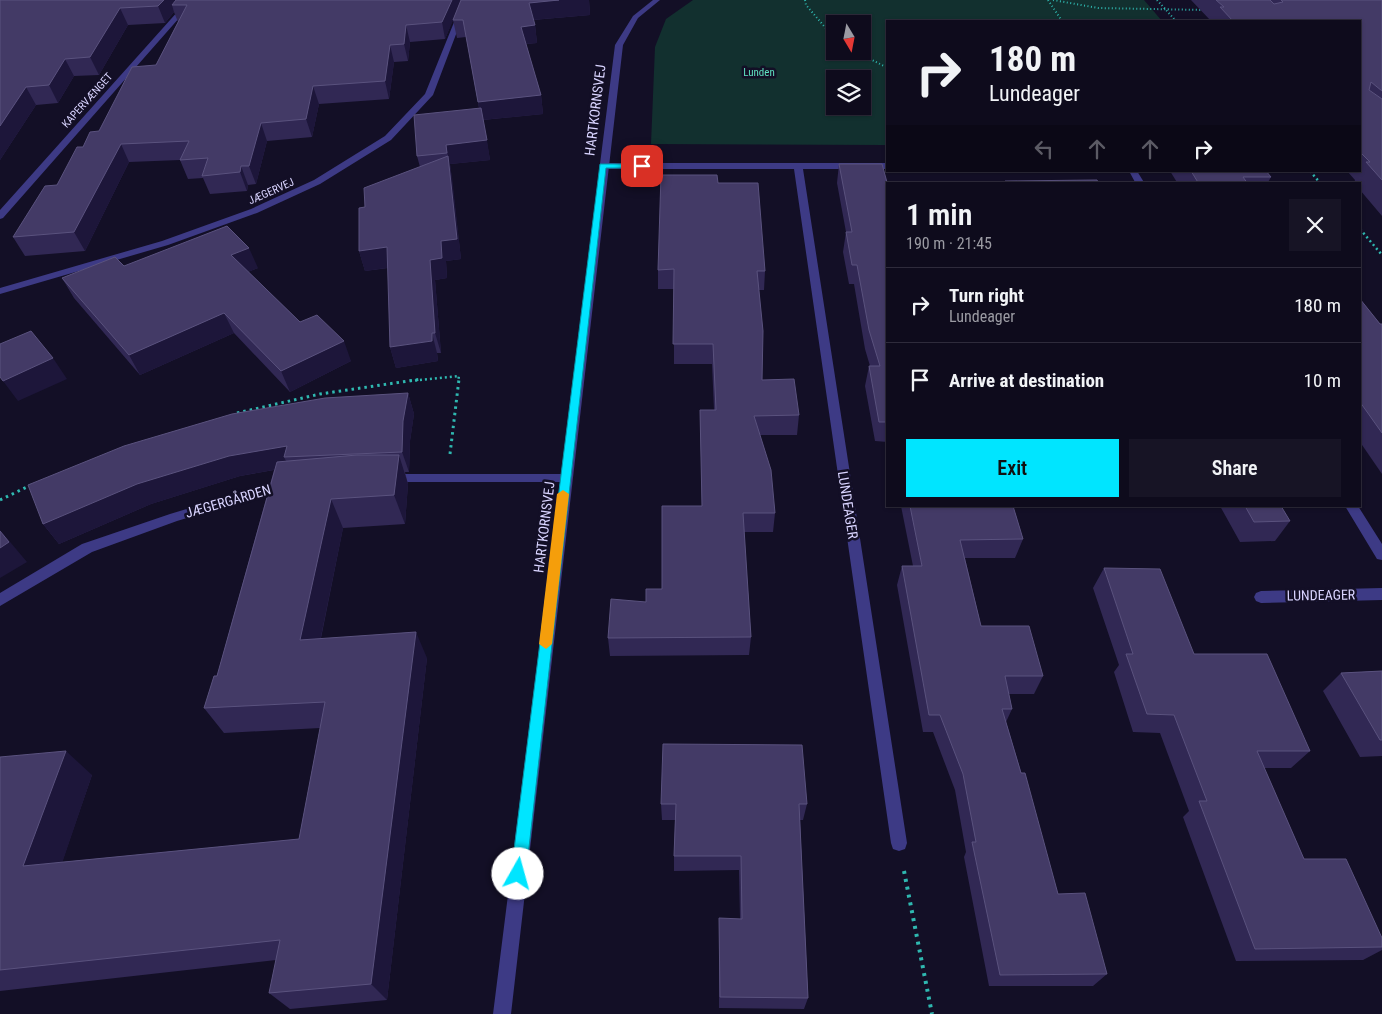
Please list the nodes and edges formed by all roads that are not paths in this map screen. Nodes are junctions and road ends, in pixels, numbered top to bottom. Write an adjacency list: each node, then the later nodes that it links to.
1 (192, 0): 7 (street, KAPERVÆNGET)
2 (466, 0): 10 (street, JÆGERVEJ)
3 (657, 0): 4 (street, HARTKORNSVEJ)
4 (603, 166): 6 (street); 12 (street, HARTKORNSVEJ)
5 (886, 166): 6 (street)
6 (798, 167): 19 (street, LUNDEAGER)
7 (14, 199): 8 (street); 9 (street, KAPERVÆNGET)
8 (0, 200)
9 (0, 216)
10 (0, 291)
11 (378, 478): 12 (street)
12 (565, 478): 20 (street, HARTKORNSVEJ)
13 (297, 483): 18 (street, JÆGERGÅRDEN)
14 (1352, 507): 15 (street)
15 (1382, 555)
16 (1382, 594): 17 (street, LUNDEAGER)
17 (1261, 597)
18 (0, 600)
19 (899, 843)
20 (500, 1014)

